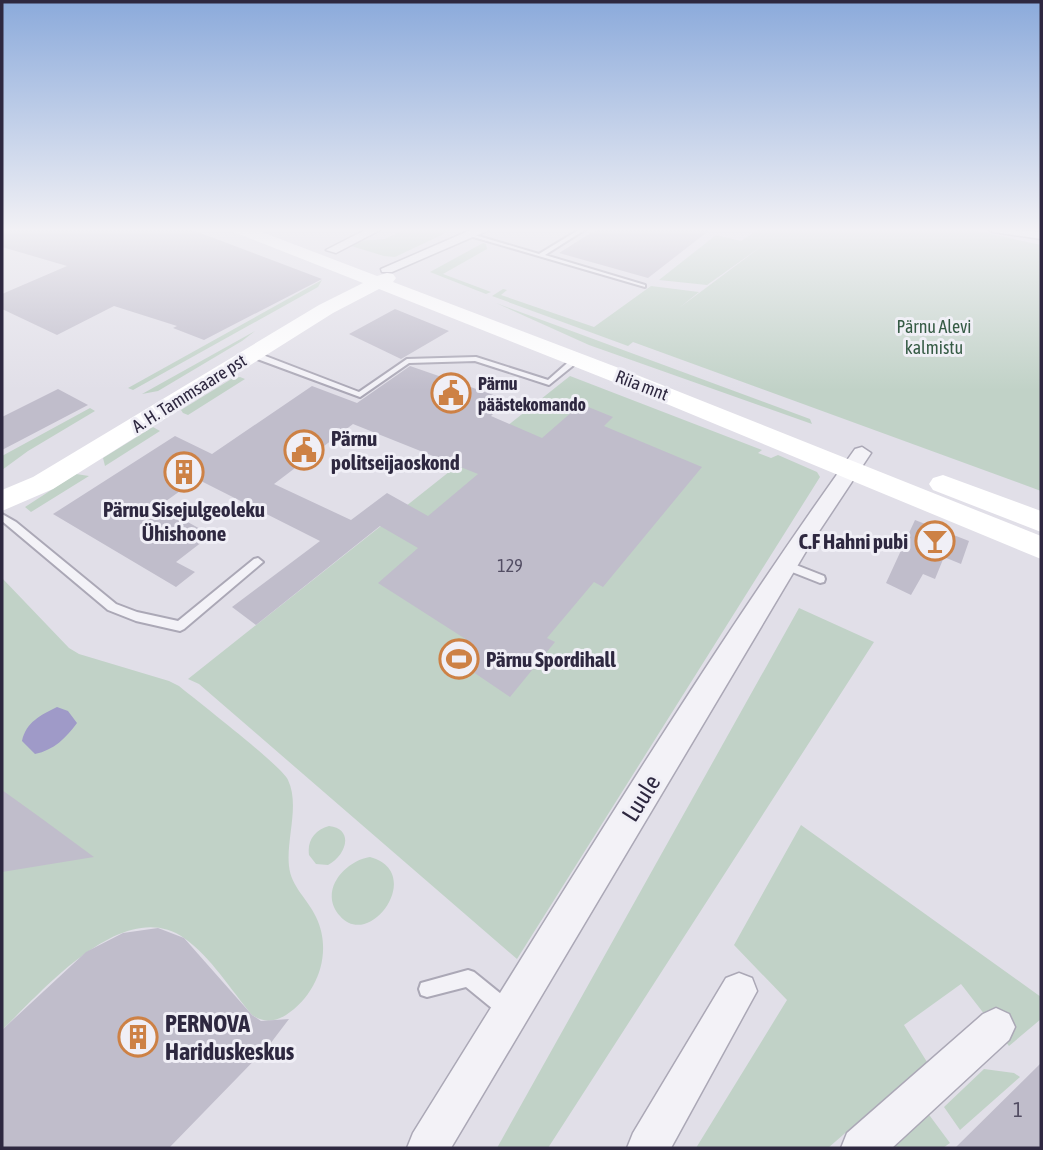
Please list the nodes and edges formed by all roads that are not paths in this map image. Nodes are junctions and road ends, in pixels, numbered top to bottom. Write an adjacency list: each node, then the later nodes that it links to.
1 (334, 283): 8 (main road)
2 (363, 283): 8 (main road, A. H. Tammsaare pst)
3 (371, 283): 9 (main road, A. H. Tammsaare pst)
4 (397, 283): 10 (main road, Riia mnt)
5 (400, 283): 11 (main road, Riia mnt)
6 (632, 283): 7 (lane)
7 (643, 286)
8 (329, 295): 12 (main road, A. H. Tammsaare pst)
9 (252, 354): 10 (lane); 12 (main road, A. H. Tammsaare pst)
10 (576, 360): 11 (main road, Riia mnt)
11 (856, 461): 14 (main road, Riia mnt); 15 (main road, Riia mnt); 17 (street, Luule)
12 (2, 499)
13 (2, 517): 16 (lane)
14 (1041, 522)
15 (1041, 548)
16 (258, 562)
17 (786, 565): 18 (lane); 21 (street, Luule)
18 (820, 579)
19 (427, 989): 21 (lane)
20 (739, 990): 24 (street)
21 (510, 1012): 23 (street, Luule)
22 (996, 1027): 25 (street)
23 (428, 1148)
24 (648, 1148)
25 (862, 1148)

